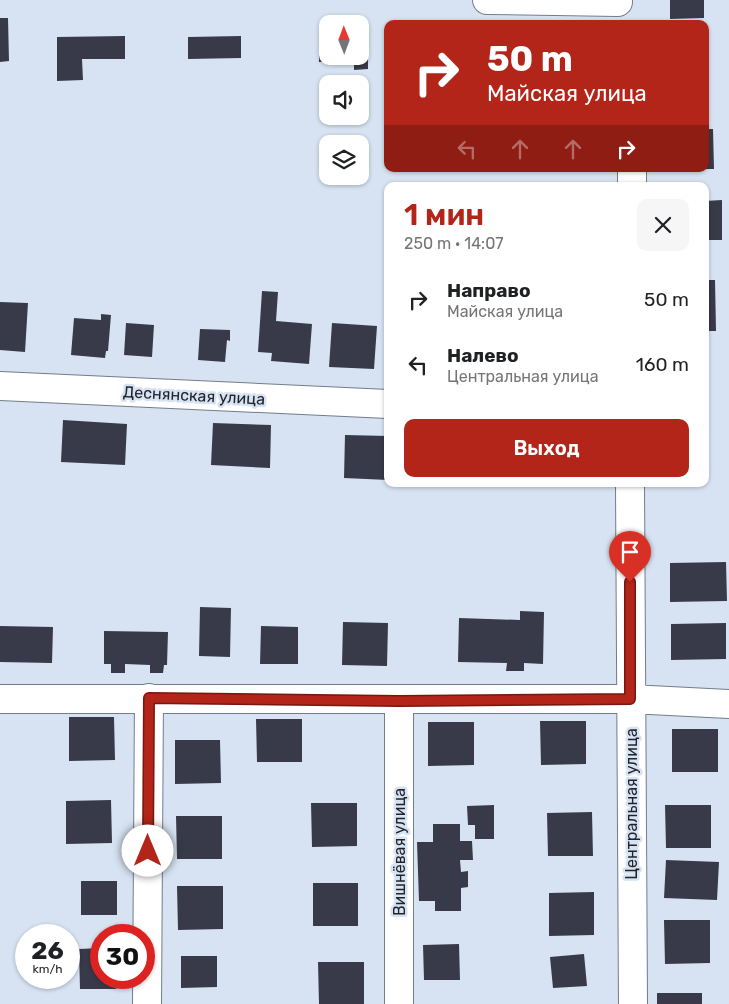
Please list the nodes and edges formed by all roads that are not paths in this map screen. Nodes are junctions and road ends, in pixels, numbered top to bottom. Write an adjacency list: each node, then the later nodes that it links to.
1 (487, 0): 2 (street)
2 (523, 0): 3 (street)
3 (620, 8)
4 (0, 386): 5 (street, Деснянская улица)
5 (384, 404)
6 (630, 487): 9 (street, Центральная улица)
7 (0, 698): 8 (street)
8 (149, 698): 10 (street); 12 (street)
9 (630, 699): 10 (street); 11 (street); 14 (street, Центральная улица)
10 (399, 701): 13 (street, Вишнёвая улица)
11 (729, 704)
12 (147, 1004)
13 (399, 1004)
14 (633, 1004)

